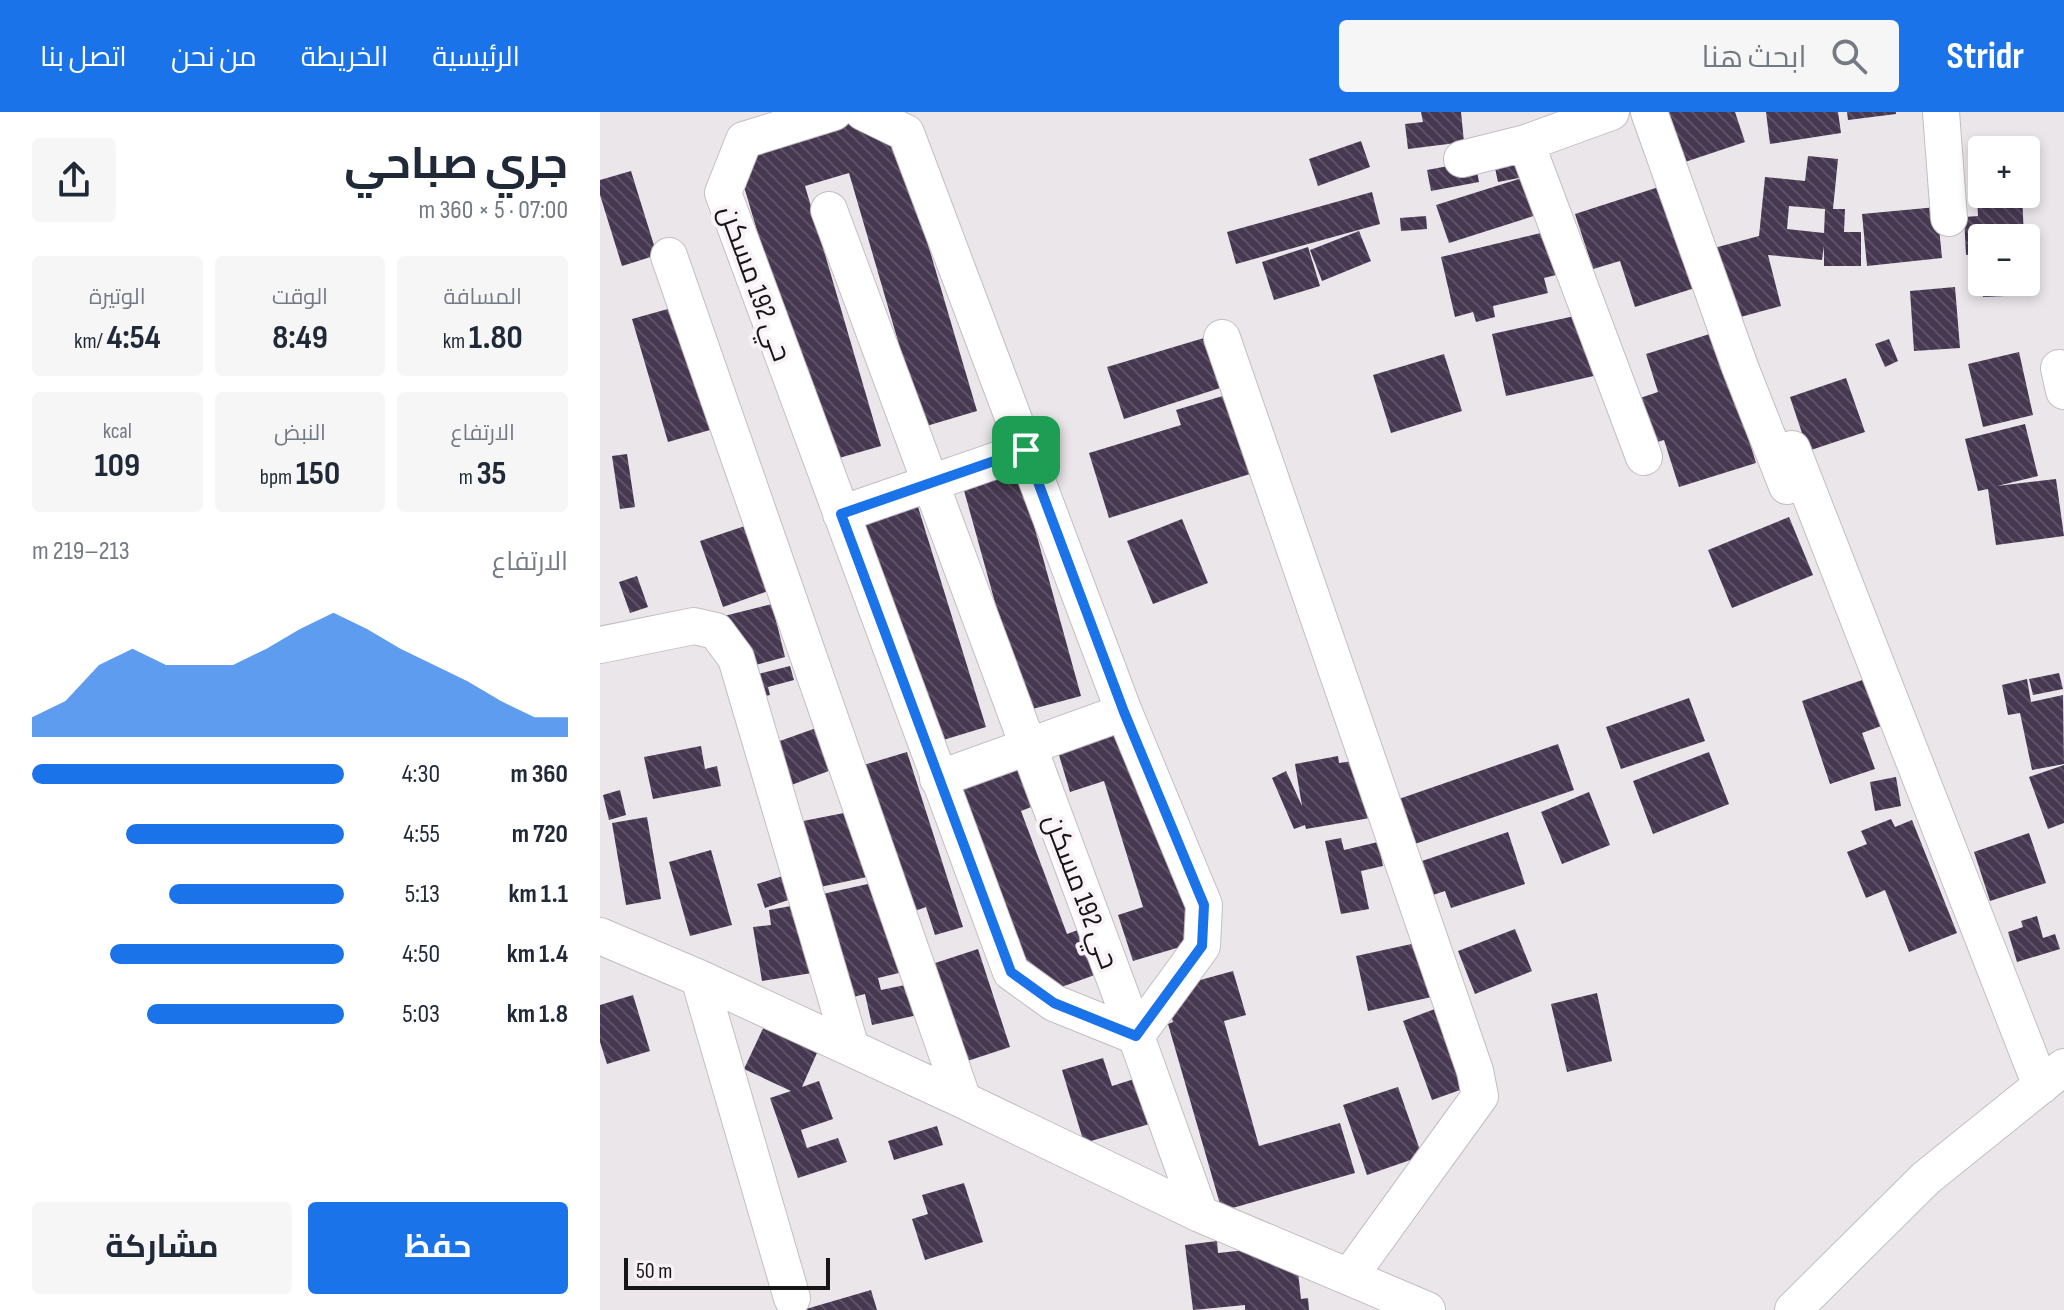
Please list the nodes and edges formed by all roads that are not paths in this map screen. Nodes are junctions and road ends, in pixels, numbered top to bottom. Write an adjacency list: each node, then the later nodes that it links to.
1 (834, 112): 16 (street, حي 192 مسكن)
2 (863, 112): 13 (street)
3 (1611, 112): 6 (street)
4 (1649, 112): 17 (street)
5 (1941, 112): 9 (street)
6 (1526, 143): 7 (street); 14 (street)
7 (1462, 159)
8 (829, 210): 15 (street, حي 192 مسكن)
9 (1949, 218)
10 (669, 256): 27 (street)
11 (1222, 338): 29 (street)
12 (1792, 449): 26 (street)
13 (1026, 450): 15 (street); 19 (street)
14 (1644, 457)
15 (930, 483): 16 (street); 20 (street, حي 192 مسكن)
16 (841, 514): 21 (street, حي 192 مسكن)
17 (1845, 634)
18 (600, 645): 25 (street)
19 (1124, 712): 20 (street); 24 (street)
20 (1028, 747): 21 (street); 24 (street, حي 192 مسكن)
21 (938, 779): 24 (street, حي 192 مسكن)
22 (600, 936): 23 (street)
23 (699, 978): 25 (street); 30 (street)
24 (1136, 1036): 28 (street, حي 192 مسكن)
25 (851, 1048): 27 (street)
26 (2052, 1077): 32 (street)
27 (963, 1100): 28 (street)
28 (1200, 1214): 29 (street)
29 (1349, 1277): 31 (street)
30 (792, 1298)
31 (1427, 1310)
32 (1793, 1310)

